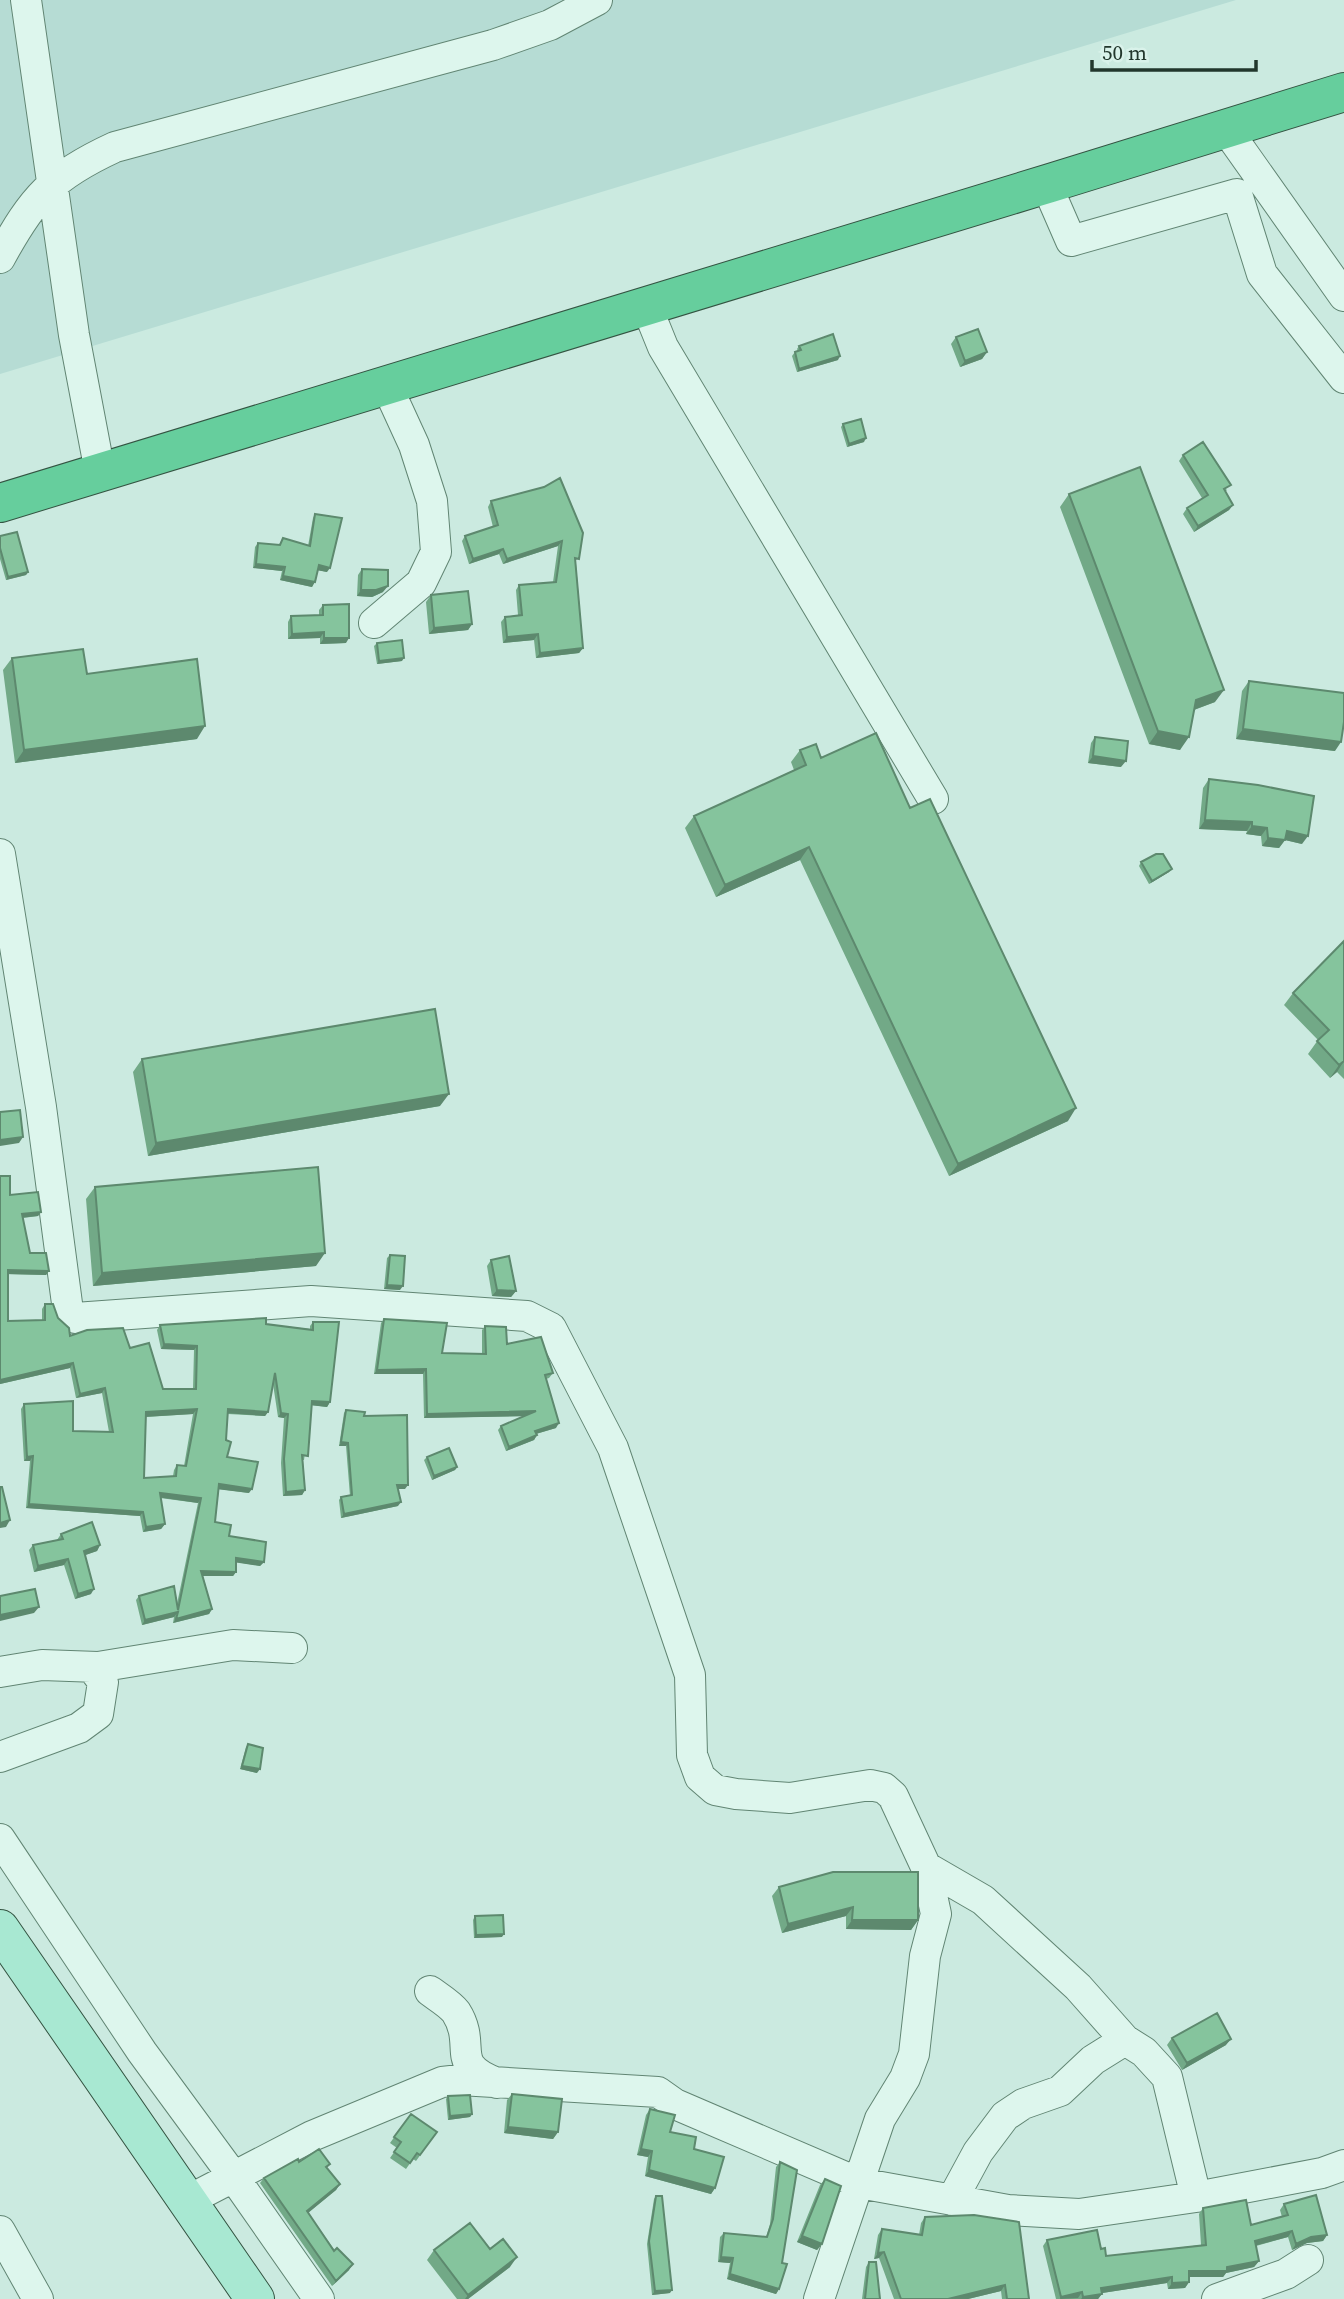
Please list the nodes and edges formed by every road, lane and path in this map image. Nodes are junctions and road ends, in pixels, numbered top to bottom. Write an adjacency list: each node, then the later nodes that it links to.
1 (26, 0): 5 (street)
2 (597, 0): 5 (street)
3 (1344, 92): 4 (highway)
4 (1226, 129): 6 (highway); 8 (street)
5 (51, 184): 7 (street); 12 (street)
6 (1047, 186): 9 (highway); 10 (street)
7 (0, 258)
8 (1344, 296)
9 (646, 305): 11 (highway); 15 (street)
10 (1344, 378)
11 (386, 384): 12 (highway); 14 (street)
12 (100, 472): 13 (highway)
13 (0, 503)
14 (374, 623)
15 (933, 799)
16 (0, 854): 22 (street)
17 (292, 1648): 18 (street)
18 (92, 1667): 19 (street); 20 (street)
19 (0, 1672)
20 (0, 1758)
21 (0, 1839): 28 (street)
22 (926, 1867): 25 (street); 29 (street)
23 (0, 1929): 32 (main road)
24 (430, 1991): 26 (street)
25 (1125, 2040): 30 (street); 31 (street)
26 (498, 2083): 28 (street); 29 (street)
27 (1344, 2165): 30 (street)
28 (233, 2176): 32 (street); 37 (street)
29 (859, 2183): 31 (street); 38 (street)
30 (1196, 2197): 31 (street)
31 (952, 2200)
32 (187, 2201): 36 (main road)
33 (0, 2231): 35 (street)
34 (1308, 2260): 39 (street)
35 (21, 2288)
36 (255, 2299)
37 (319, 2299)
38 (819, 2299)
39 (1217, 2299)

